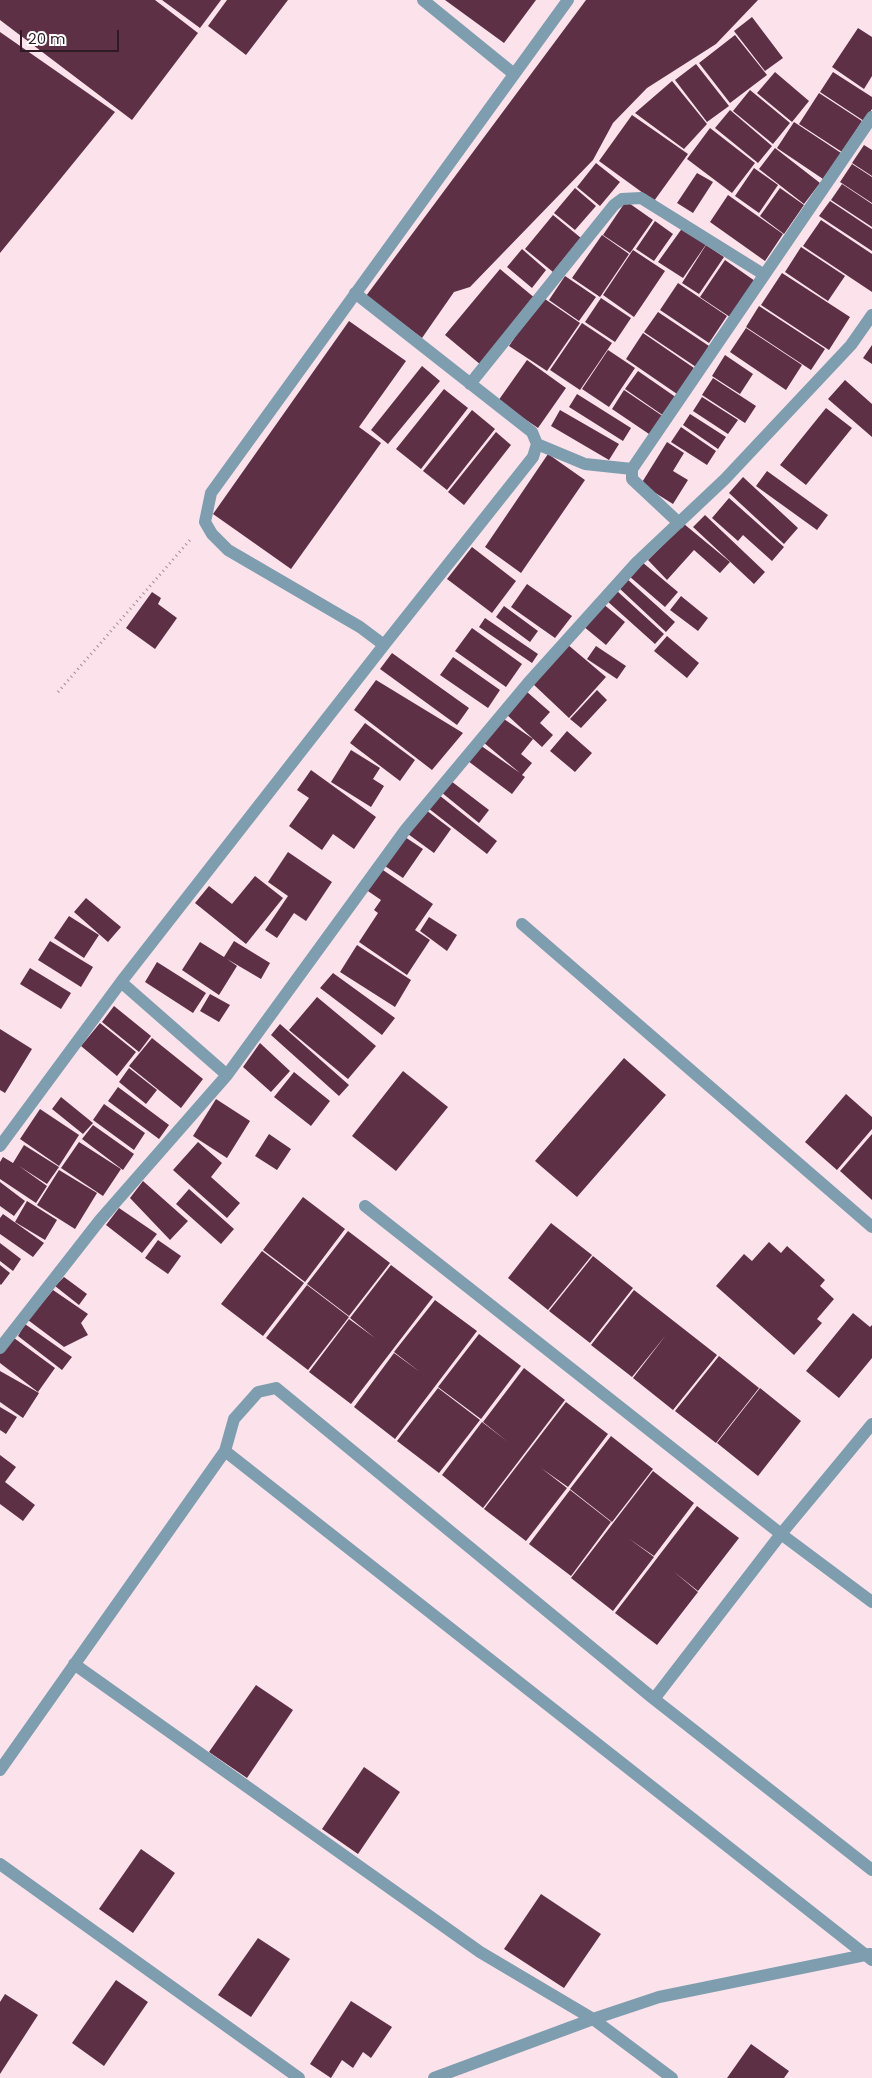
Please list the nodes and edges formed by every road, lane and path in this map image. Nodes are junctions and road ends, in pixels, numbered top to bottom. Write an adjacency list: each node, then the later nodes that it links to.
1 (423, 0): 3 (street)
2 (568, 0): 3 (street)
3 (514, 74): 6 (street)
4 (872, 117): 5 (street)
5 (763, 274): 8 (street); 10 (street)
6 (355, 293): 8 (street); 11 (street)
7 (872, 315): 12 (street)
8 (470, 384): 9 (street)
9 (537, 444): 10 (street); 13 (street)
10 (632, 469): 12 (street)
11 (205, 522): 13 (street); 14 (path)
12 (679, 523): 17 (street)
13 (384, 645): 16 (street)
14 (58, 692)
15 (522, 924): 20 (street)
16 (121, 982): 17 (street); 18 (street)
17 (227, 1075): 21 (street)
18 (0, 1146)
19 (365, 1206): 24 (street)
20 (872, 1227)
21 (0, 1348)
22 (872, 1424): 24 (street)
23 (225, 1451): 26 (street); 27 (street); 31 (street)
24 (781, 1534): 25 (street); 27 (street)
25 (872, 1602)
26 (74, 1664): 28 (street); 32 (street)
27 (654, 1699): 30 (street)
28 (0, 1770)
29 (0, 1864): 33 (street)
30 (872, 1870)
31 (870, 1956): 32 (street)
32 (593, 2019): 34 (street); 35 (street)
33 (299, 2078)
34 (434, 2078)
35 (672, 2078)

